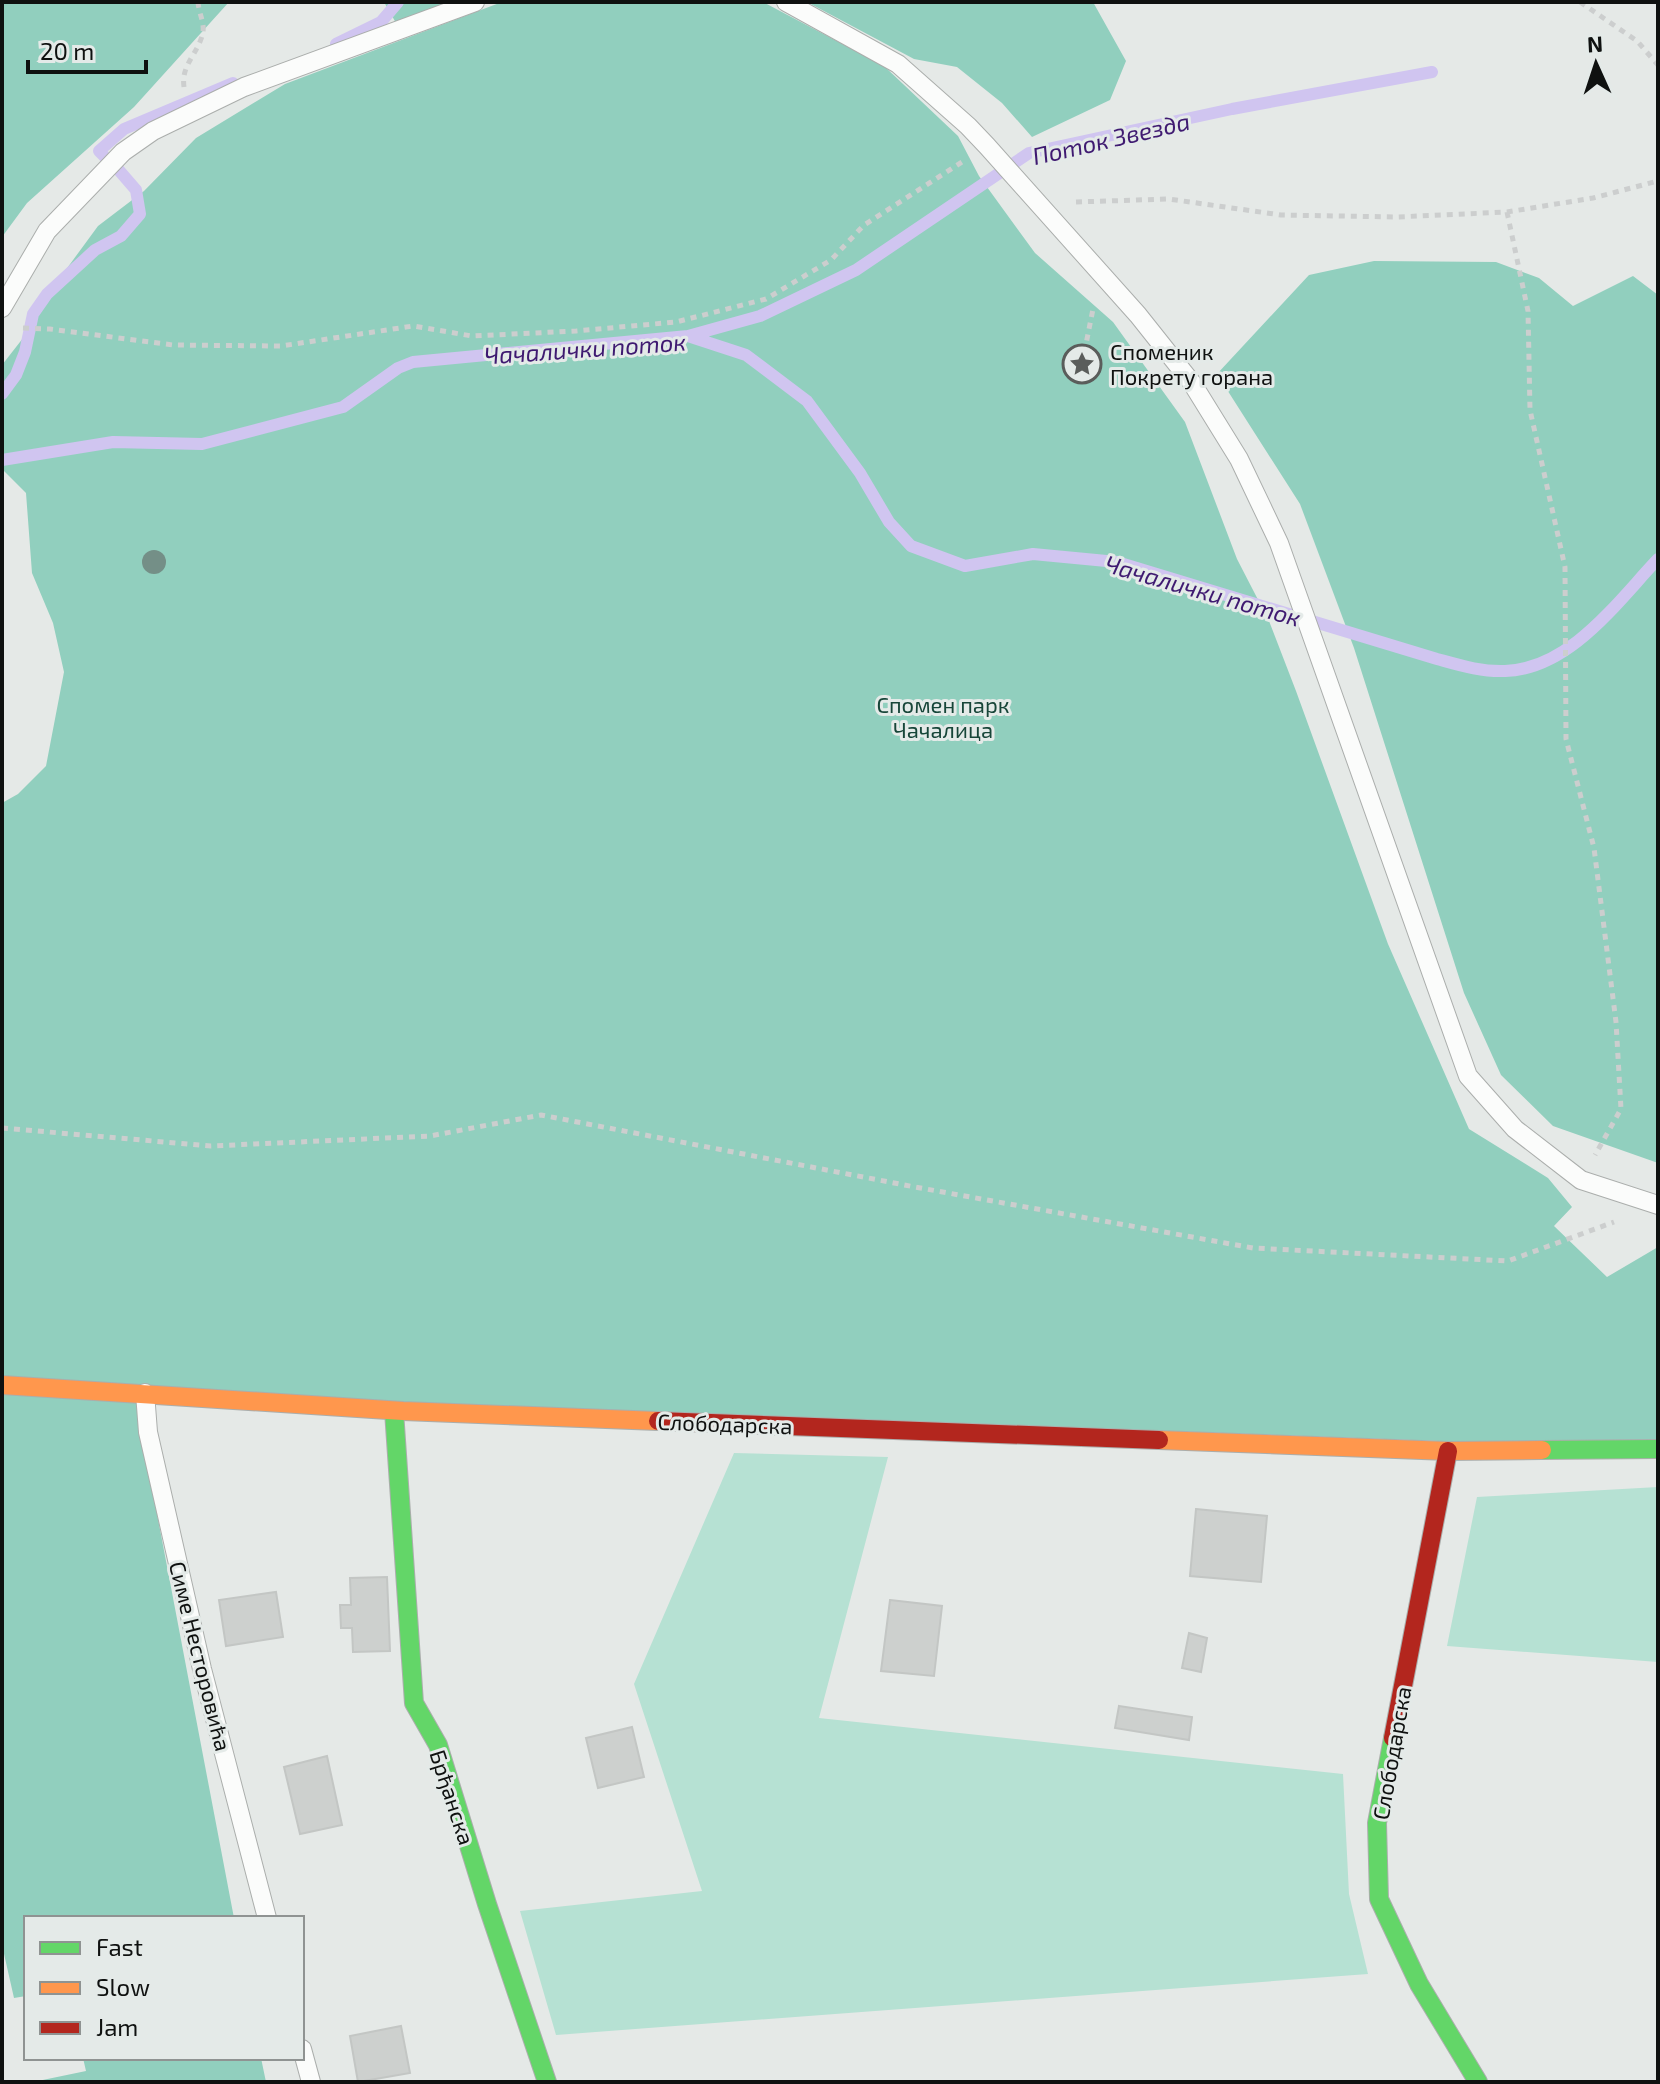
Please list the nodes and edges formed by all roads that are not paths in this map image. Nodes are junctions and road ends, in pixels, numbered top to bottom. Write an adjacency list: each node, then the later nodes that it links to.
1 (475, 2): 3 (lane)
2 (786, 2): 4 (lane)
3 (2, 308)
4 (1658, 1205)
5 (2, 1385): 6 (street, Слободарска)
6 (145, 1393): 7 (street, Слободарска); 10 (lane, Симе Несторовића)
7 (394, 1411): 9 (street, Слободарска); 13 (street, Брђанска)
8 (1658, 1449): 9 (street, Слободарска)
9 (1448, 1451): 14 (street, Слободарска)
10 (266, 1916)
11 (304, 2056): 12 (lane)
12 (311, 2082)
13 (547, 2082)
14 (1478, 2082)

